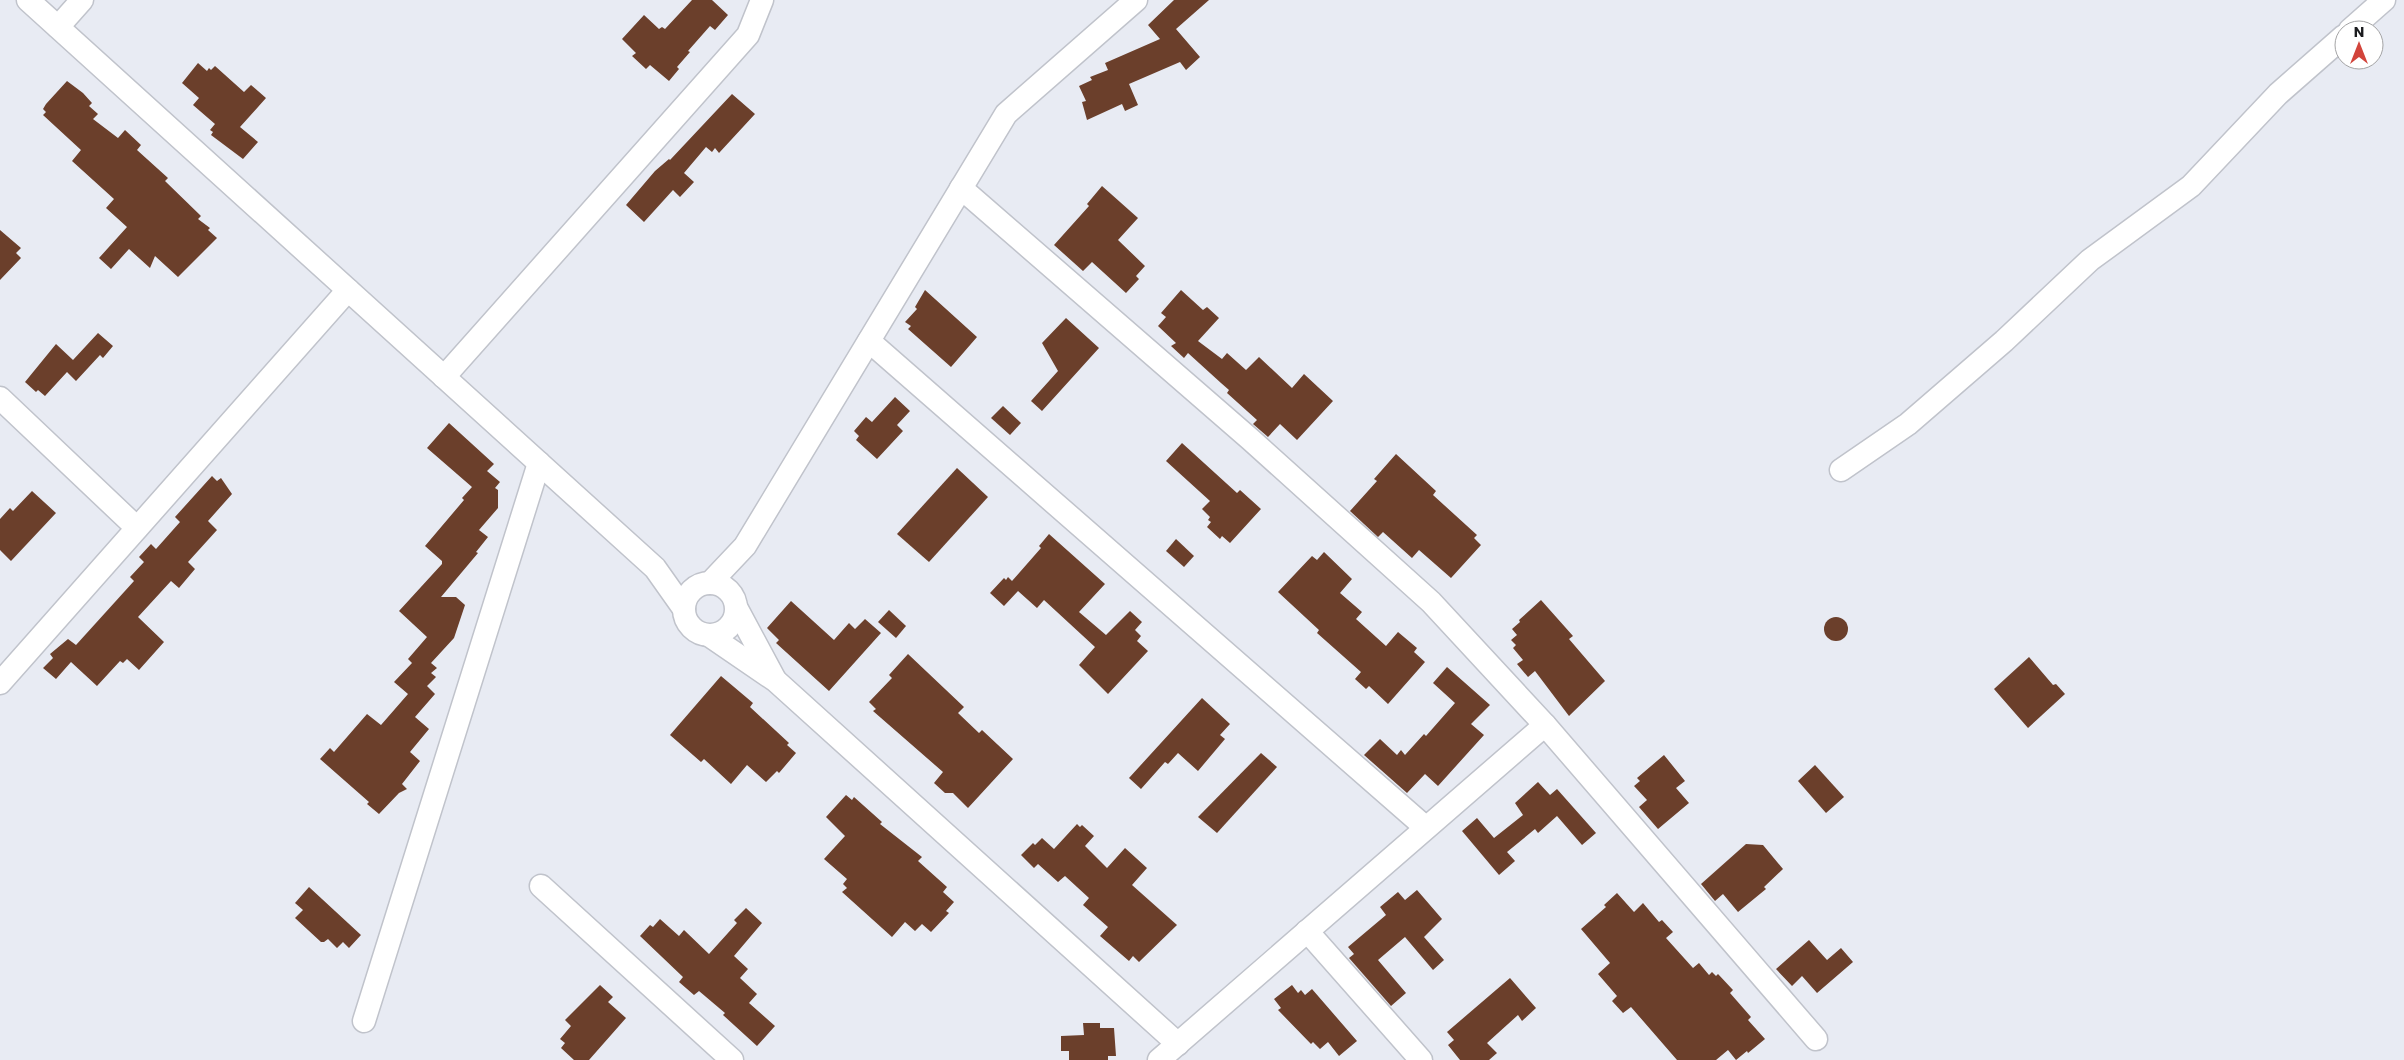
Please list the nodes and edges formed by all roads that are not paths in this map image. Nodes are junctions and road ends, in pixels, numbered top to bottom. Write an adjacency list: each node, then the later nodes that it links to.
1 (28, 0): 7 (street)
2 (82, 0): 7 (street)
3 (762, 0): 12 (street)
4 (1136, 0): 9 (street)
5 (2384, 0): 6 (street)
6 (2361, 20)
7 (58, 27): 10 (street)
8 (2334, 45): 15 (street)
9 (961, 188): 11 (street); 25 (street)
10 (348, 290): 12 (street); 16 (street)
11 (869, 341): 17 (street); 26 (street)
12 (444, 377): 14 (street)
13 (0, 398): 16 (street)
14 (539, 463): 18 (street); 29 (street)
15 (1841, 470)
16 (137, 528): 24 (street)
17 (745, 546): 19 (street); 20 (street)
18 (654, 568): 19 (street); 21 (street)
19 (703, 585): 20 (street); 21 (street)
20 (734, 602): 22 (street); 23 (street)
21 (684, 610): 22 (street)
22 (710, 636): 23 (street)
23 (776, 681): 31 (street)
24 (0, 683)
25 (1544, 725): 26 (street); 30 (street)
26 (1425, 827): 28 (street)
27 (542, 886): 32 (street)
28 (1307, 931): 31 (street); 34 (street)
29 (364, 1021)
30 (1816, 1039)
31 (1178, 1044): 33 (street)
32 (732, 1060)
33 (1159, 1060)
34 (1421, 1060)

